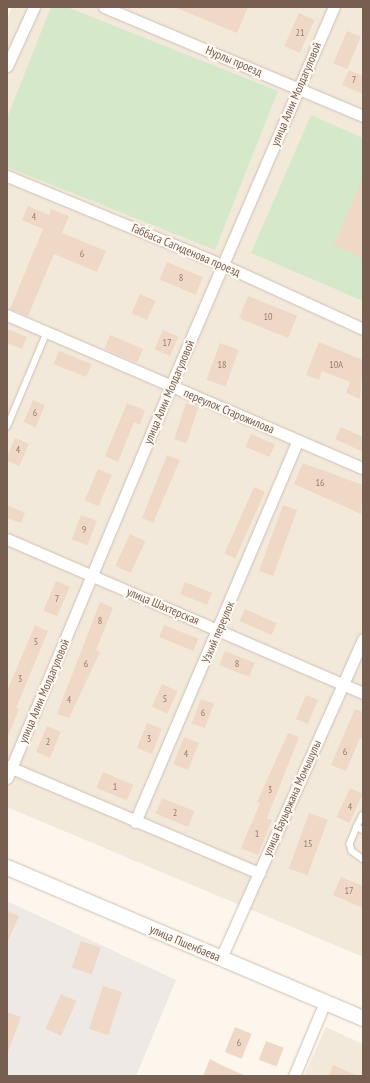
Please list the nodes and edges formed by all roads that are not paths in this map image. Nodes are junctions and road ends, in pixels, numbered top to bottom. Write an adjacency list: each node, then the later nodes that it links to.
1 (34, 7): 4 (street)
2 (104, 7): 5 (street, Нурлы проезд)
3 (334, 7): 5 (street, улица Алии Молдагуловой)
4 (7, 64)
5 (297, 88): 6 (street, Нурлы проезд); 8 (street, улица Алии Молдагуловой)
6 (363, 116)
7 (7, 176): 8 (street, Габбаса Сагиденова проезд)
8 (223, 265): 10 (street, Габбаса Сагиденова проезд); 12 (street, улица Алии Молдагуловой)
9 (7, 315): 11 (street, переулок Старожилова)
10 (363, 329)
11 (47, 332): 12 (street, переулок Старожилова); 13 (lane)
12 (170, 385): 14 (street, переулок Старожилова); 17 (street, улица Алии Молдагуловой)
13 (7, 427)
14 (298, 440): 15 (street, переулок Старожилова); 18 (street, Узкий переулок)
15 (363, 468)
16 (7, 539): 17 (street, улица Шахтерская)
17 (92, 576): 18 (street, улица Шахтерская); 22 (street, улица Алии Молдагуловой)
18 (218, 630): 20 (street, улица Шахтерская); 24 (street, Узкий переулок)
19 (363, 639): 20 (street, улица Бауыржана Момышулы)
20 (343, 685): 21 (street, улица Шахтерская); 28 (street, улица Бауыржана Момышулы)
21 (363, 693)
22 (8, 771): 24 (street)
23 (363, 815): 25 (lane)
24 (135, 822): 28 (street)
25 (360, 829): 26 (lane)
26 (363, 859)
27 (7, 867): 29 (street, улица Пшенбаева)
28 (259, 873): 29 (street, улица Бауыржана Момышулы)
29 (221, 958): 30 (street, улица Пшенбаева)
30 (325, 1002): 31 (street, улица Пшенбаева); 32 (street)
31 (363, 1018)
32 (294, 1076)

